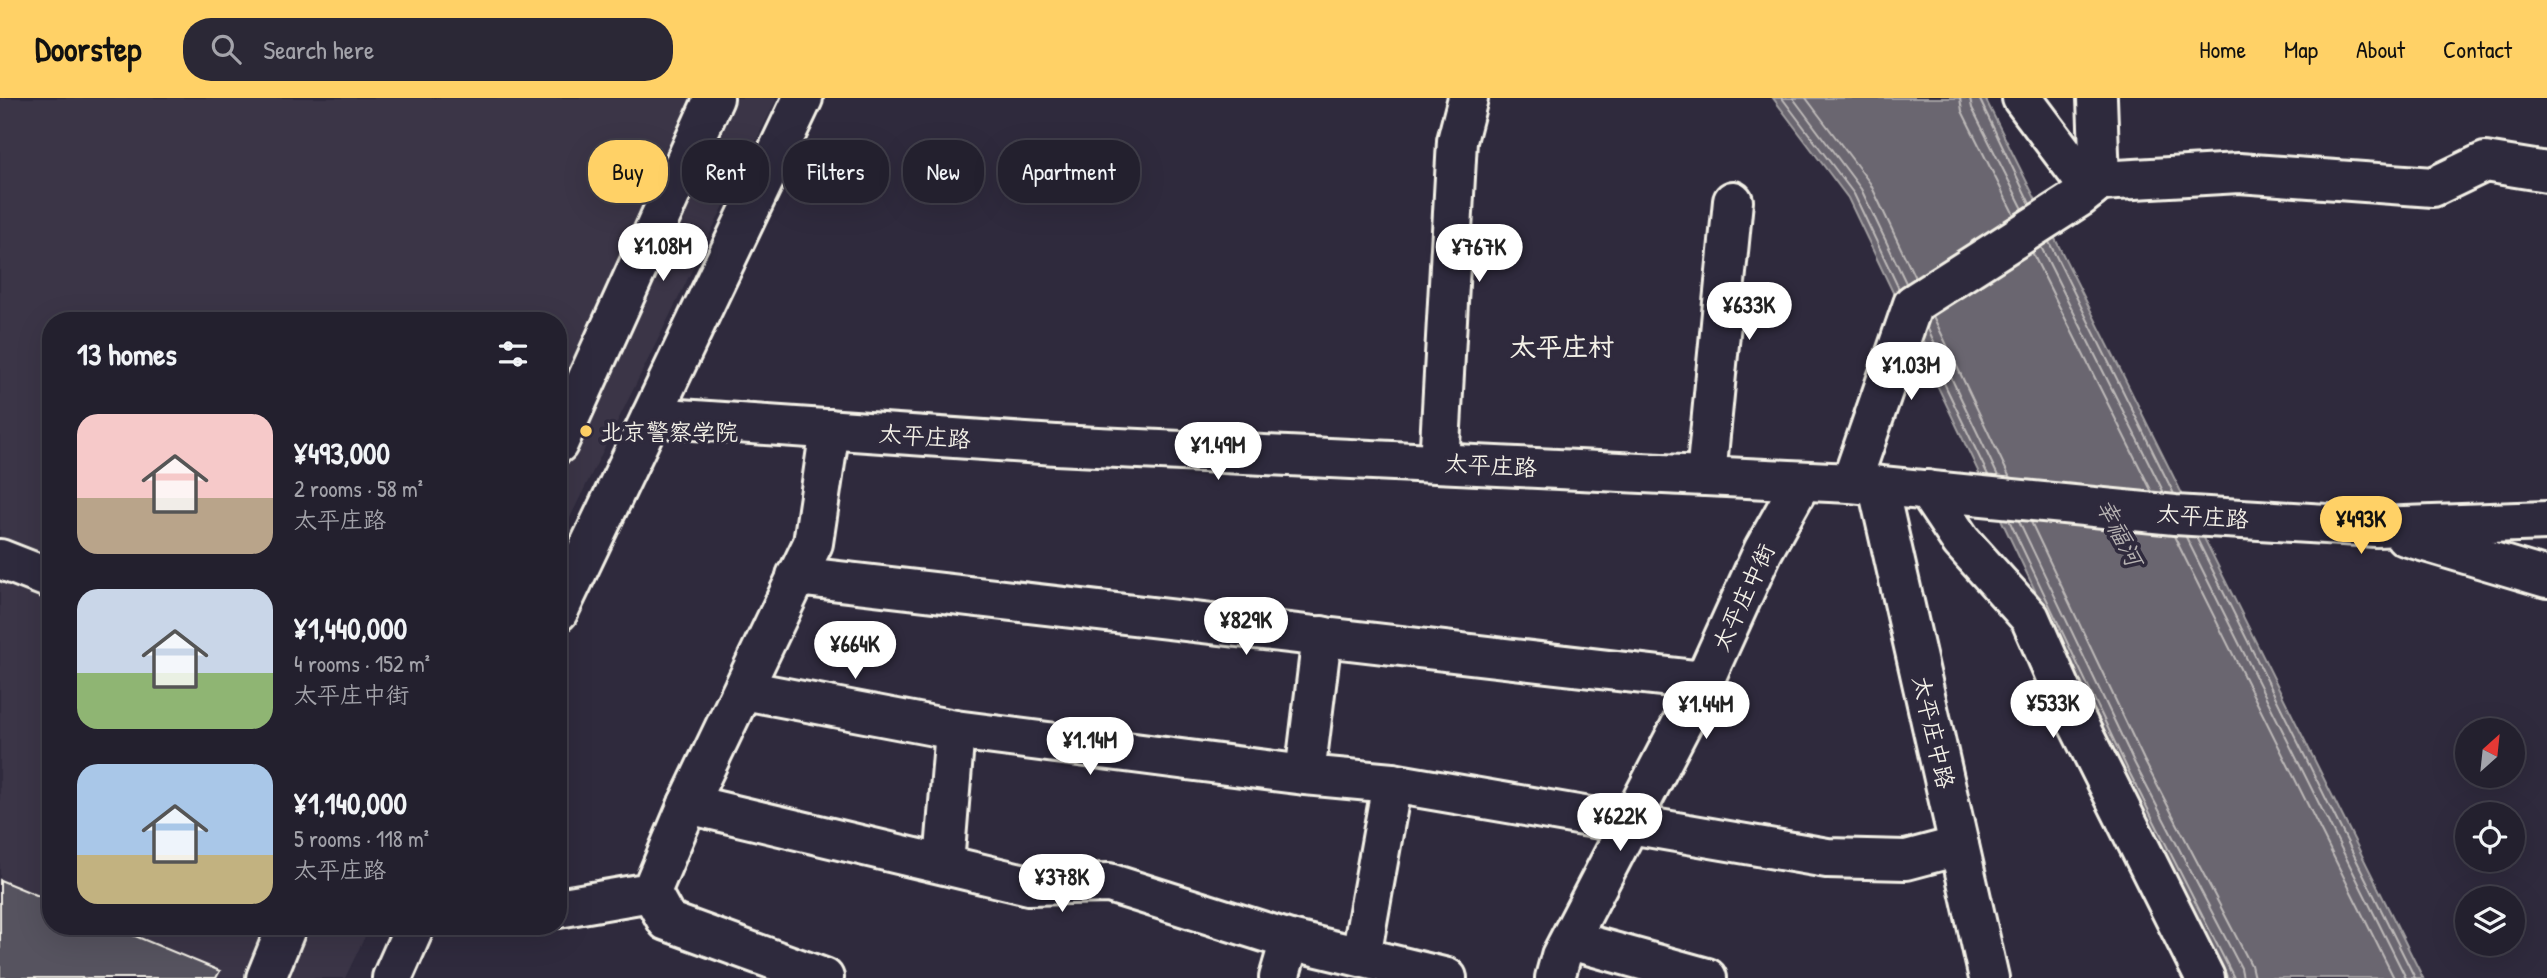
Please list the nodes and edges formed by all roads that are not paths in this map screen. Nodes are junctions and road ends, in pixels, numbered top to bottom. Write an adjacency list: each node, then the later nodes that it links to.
1 (714, 98): 10 (street)
2 (803, 98): 9 (street)
3 (1468, 98): 12 (street)
4 (2022, 98): 7 (street)
5 (2097, 98): 7 (street)
6 (2547, 172): 7 (street)
7 (2090, 189): 15 (street)
8 (1733, 201): 13 (street)
9 (651, 417): 11 (street, 太平庄路); 23 (street)
10 (567, 424)
11 (831, 429): 12 (street, 太平庄路); 21 (street)
12 (1439, 463): 13 (street, 太平庄路)
13 (1706, 476): 14 (street, 太平庄路)
14 (1802, 481): 15 (street, 太平庄路); 25 (street, 太平庄中街)
15 (1865, 485): 16 (street, 太平庄路); 32 (street, 太平庄中路)
16 (1927, 490): 18 (street, 太平庄路); 49 (street)
17 (2547, 521): 18 (street, 太平庄路)
18 (2376, 527): 22 (street)
19 (0, 559): 20 (street)
20 (42, 575)
21 (796, 576): 24 (street); 26 (street)
22 (2547, 579)
23 (567, 593)
24 (1322, 636): 25 (street); 28 (street)
25 (1704, 681): 31 (street, 太平庄中街)
26 (744, 690): 27 (street); 30 (street)
27 (955, 730): 28 (street); 33 (street)
28 (1305, 775): 29 (street)
29 (1392, 783): 31 (street); 40 (street)
30 (688, 804): 33 (street); 34 (street)
31 (1630, 824): 32 (street); 39 (street, 太平庄中街)
32 (1959, 846): 48 (street, 太平庄中路)
33 (944, 864): 38 (street)
34 (651, 892): 35 (street); 43 (street)
35 (567, 906)
36 (283, 935): 41 (street)
37 (416, 935): 42 (street)
38 (1290, 940): 40 (street); 44 (street)
39 (1570, 940): 46 (street, 太平庄中街); 47 (street)
40 (1361, 956): 45 (street)
41 (266, 978)
42 (392, 978)
43 (824, 978)
44 (1279, 978)
45 (1447, 978)
46 (1555, 978)
47 (1707, 978)
48 (1989, 978)
49 (2205, 978)

